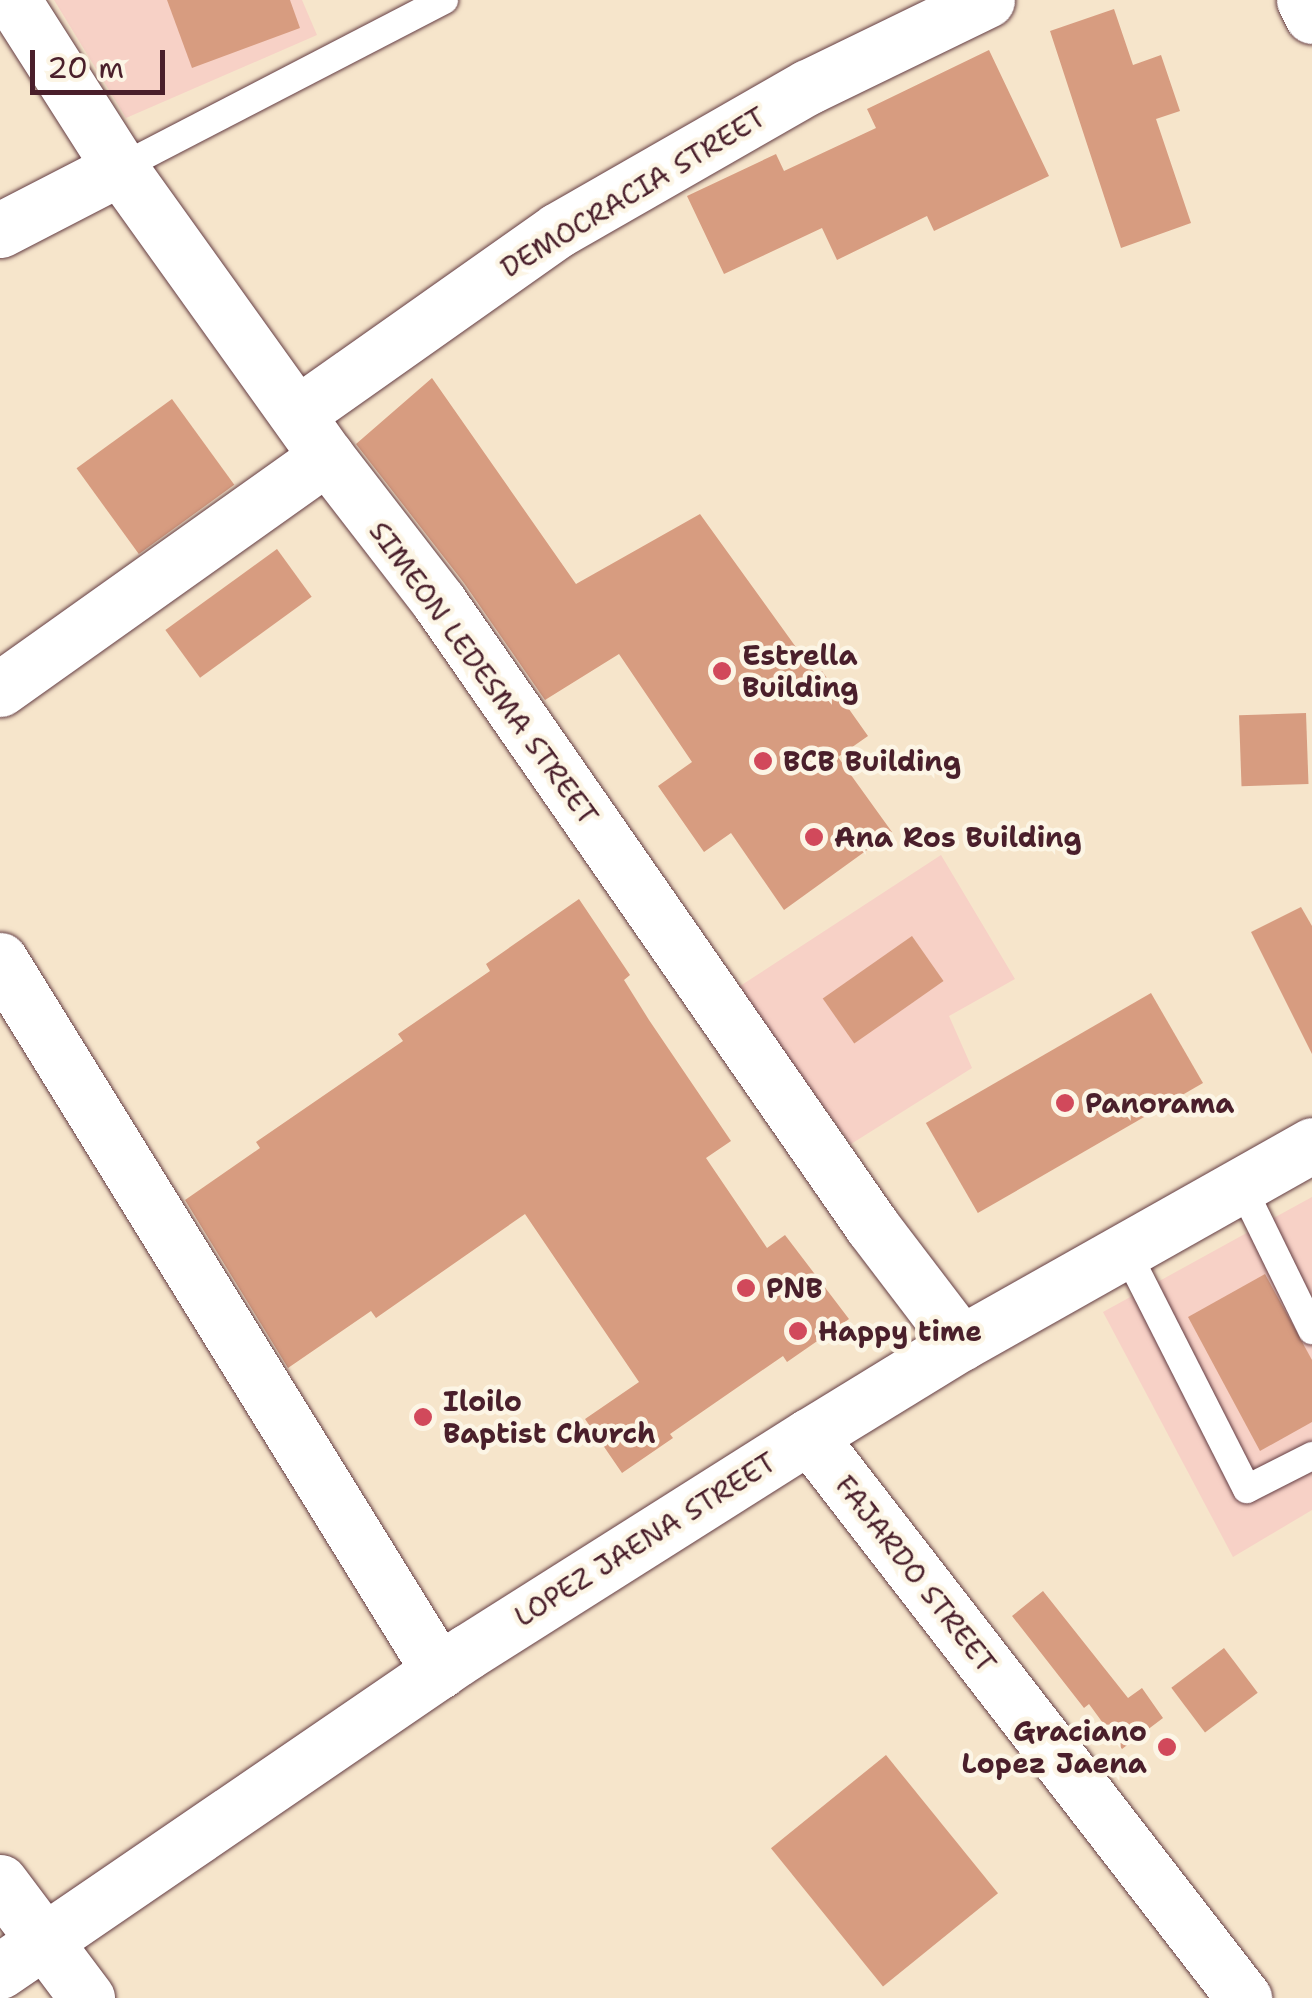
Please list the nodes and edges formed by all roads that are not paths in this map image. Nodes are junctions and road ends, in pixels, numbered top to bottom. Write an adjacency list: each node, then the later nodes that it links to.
1 (13, 0): 6 (main road, SIMEON LEDESMA STREET)
2 (444, 0): 6 (lane)
3 (987, 0): 8 (main road, DEMOCRACIA STREET)
4 (1304, 0): 5 (main road)
5 (1312, 16)
6 (120, 168): 7 (main road); 8 (main road, SIMEON LEDESMA STREET)
7 (0, 230)
8 (312, 436): 9 (main road, DEMOCRACIA STREET); 15 (main road, SIMEON LEDESMA STREET)
9 (0, 689)
10 (0, 960): 18 (main road)
11 (1312, 1144): 12 (main road, LOPEZ JAENA STREET)
12 (1240, 1183): 13 (main road, LOPEZ JAENA STREET); 14 (lane)
13 (1125, 1249): 15 (main road, LOPEZ JAENA STREET); 17 (lane)
14 (1312, 1330)
15 (961, 1342): 16 (main road, LOPEZ JAENA STREET)
16 (809, 1436): 18 (main road, LOPEZ JAENA STREET); 23 (main road, FAJARDO STREET)
17 (1312, 1456)
18 (439, 1671): 20 (main road, LOPEZ JAENA STREET)
19 (0, 1882): 20 (main road)
20 (44, 1941): 21 (main road, LOPEZ JAENA STREET); 22 (main road)
21 (0, 1971)
22 (87, 1998)
23 (1244, 1998)

